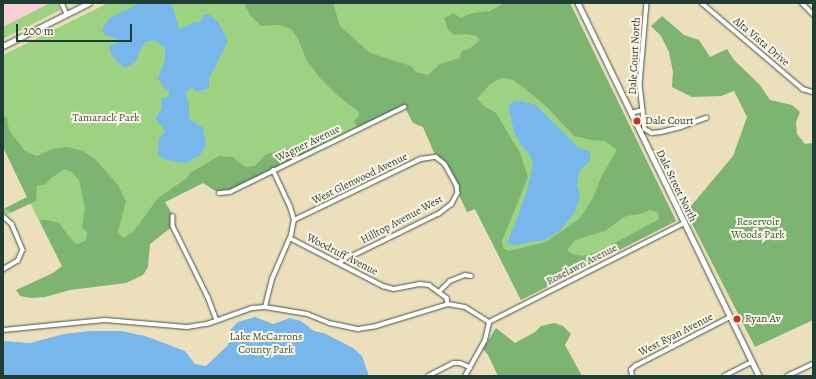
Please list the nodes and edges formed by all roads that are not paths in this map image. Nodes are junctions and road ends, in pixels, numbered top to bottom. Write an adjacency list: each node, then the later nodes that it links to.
1 (62, 3): 7 (street)
2 (88, 3): 7 (main road)
3 (578, 3): 13 (main road, Dale Street North)
4 (647, 3): 12 (street, Dale Court North)
5 (702, 3): 10 (street, Alta Vista Drive)
6 (802, 3): 8 (street)
7 (67, 14): 9 (main road)
8 (813, 14)
9 (3, 46)
10 (811, 92)
11 (404, 107): 15 (street, Wagner Avenue)
12 (643, 110): 13 (street); 14 (street, Dale Court North)
13 (631, 113): 21 (main road, Dale Street North)
14 (706, 118)
15 (273, 171): 16 (street, Wagner Avenue); 20 (street)
16 (219, 193)
17 (452, 204): 20 (street, West Glenwood Avenue); 23 (street, Hilltop Avenue West)
18 (3, 216): 24 (street)
19 (173, 216): 30 (street)
20 (294, 220): 22 (street, Woodruff Avenue)
21 (684, 224): 29 (main road, Dale Street North); 31 (street, Roselawn Avenue)
22 (290, 238): 23 (street, Woodruff Avenue); 28 (street)
23 (339, 263): 26 (street, Woodruff Avenue)
24 (3, 270)
25 (471, 276): 26 (street)
26 (440, 291): 27 (street)
27 (448, 304): 28 (street); 31 (street)
28 (265, 307): 30 (street)
29 (730, 317): 33 (main road, Dale Street North); 38 (street, West Ryan Avenue)
30 (217, 320): 32 (street)
31 (488, 322): 35 (street)
32 (3, 330)
33 (752, 362): 39 (street); 40 (main road, Dale Street North)
34 (813, 364): 41 (street)
35 (470, 367): 36 (street); 37 (street)
36 (428, 376)
37 (465, 376)
38 (632, 376)
39 (724, 376)
40 (759, 376)
41 (787, 376)

